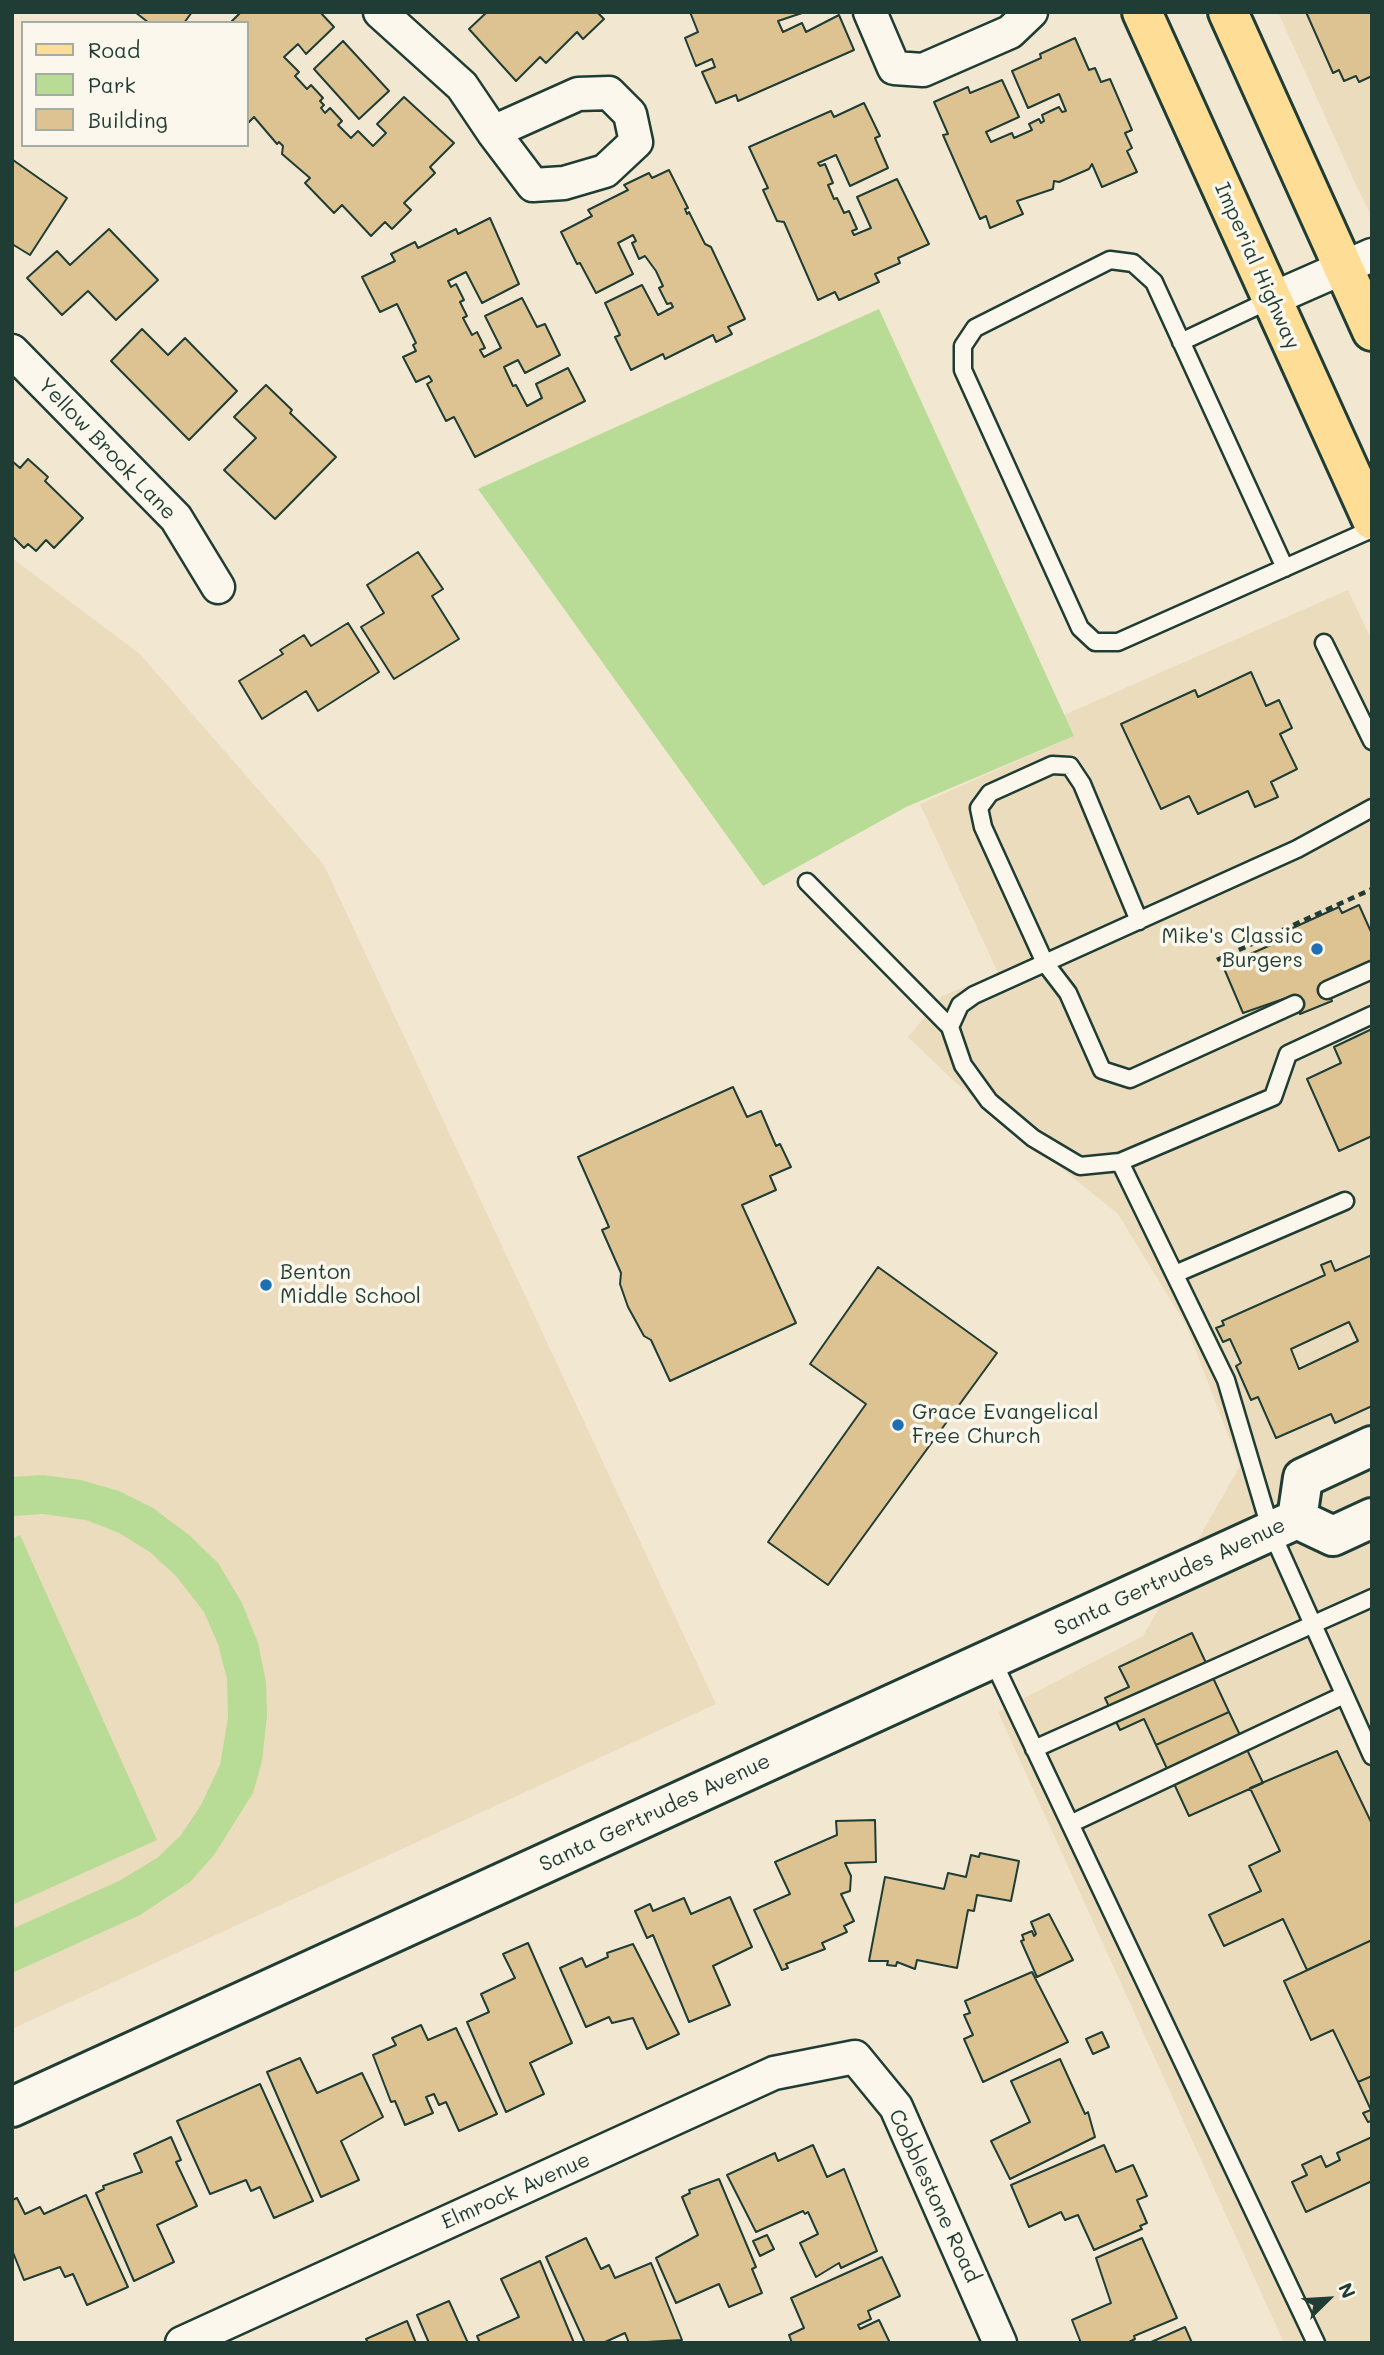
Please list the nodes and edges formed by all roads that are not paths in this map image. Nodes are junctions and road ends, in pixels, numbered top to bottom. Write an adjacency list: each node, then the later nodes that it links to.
1 (380, 12): 6 (street)
2 (870, 12): 3 (street)
3 (1031, 12)
4 (1142, 12): 8 (main road, Imperial Highway)
5 (1228, 12): 7 (main road)
6 (493, 132)
7 (1358, 261): 8 (street); 9 (main road)
8 (1272, 299): 10 (lane); 12 (main road, Imperial Highway)
9 (1372, 331)
10 (1181, 342): 14 (lane); 14 (lane)
11 (12, 351): 15 (street, Yellow Brook Lane)
12 (1372, 520)
13 (1372, 529): 14 (lane)
14 (1285, 568)
15 (218, 587)
16 (1324, 643): 17 (lane)
17 (1372, 741)
18 (1372, 808): 20 (lane)
19 (807, 882): 26 (lane)
20 (1139, 921): 21 (lane); 21 (lane)
21 (1045, 963): 24 (lane); 26 (lane)
22 (1372, 970): 23 (lane)
23 (1327, 990)
24 (1295, 1004)
25 (1372, 1015): 27 (lane)
26 (950, 1027): 27 (lane)
27 (1120, 1162): 29 (lane)
28 (1345, 1201): 29 (lane)
29 (1175, 1274): 32 (lane)
30 (1372, 1446): 32 (main road, Santa Gertrudes Avenue)
31 (1372, 1518): 32 (main road, Santa Gertrudes Avenue)
32 (1284, 1525): 34 (lane); 35 (main road, Santa Gertrudes Avenue)
33 (1372, 1598): 34 (lane)
34 (1312, 1623): 36 (lane); 37 (lane)
35 (992, 1659): 37 (lane); 41 (main road, Santa Gertrudes Avenue)
36 (1344, 1695): 38 (lane); 39 (lane)
37 (1034, 1749): 39 (lane)
38 (1372, 1756)
39 (1070, 1824): 44 (lane)
40 (855, 2057): 42 (street, Elmrock Avenue); 43 (street, Cobblestone Road)
41 (12, 2107)
42 (182, 2343)
43 (1000, 2343)
44 (1316, 2343)

